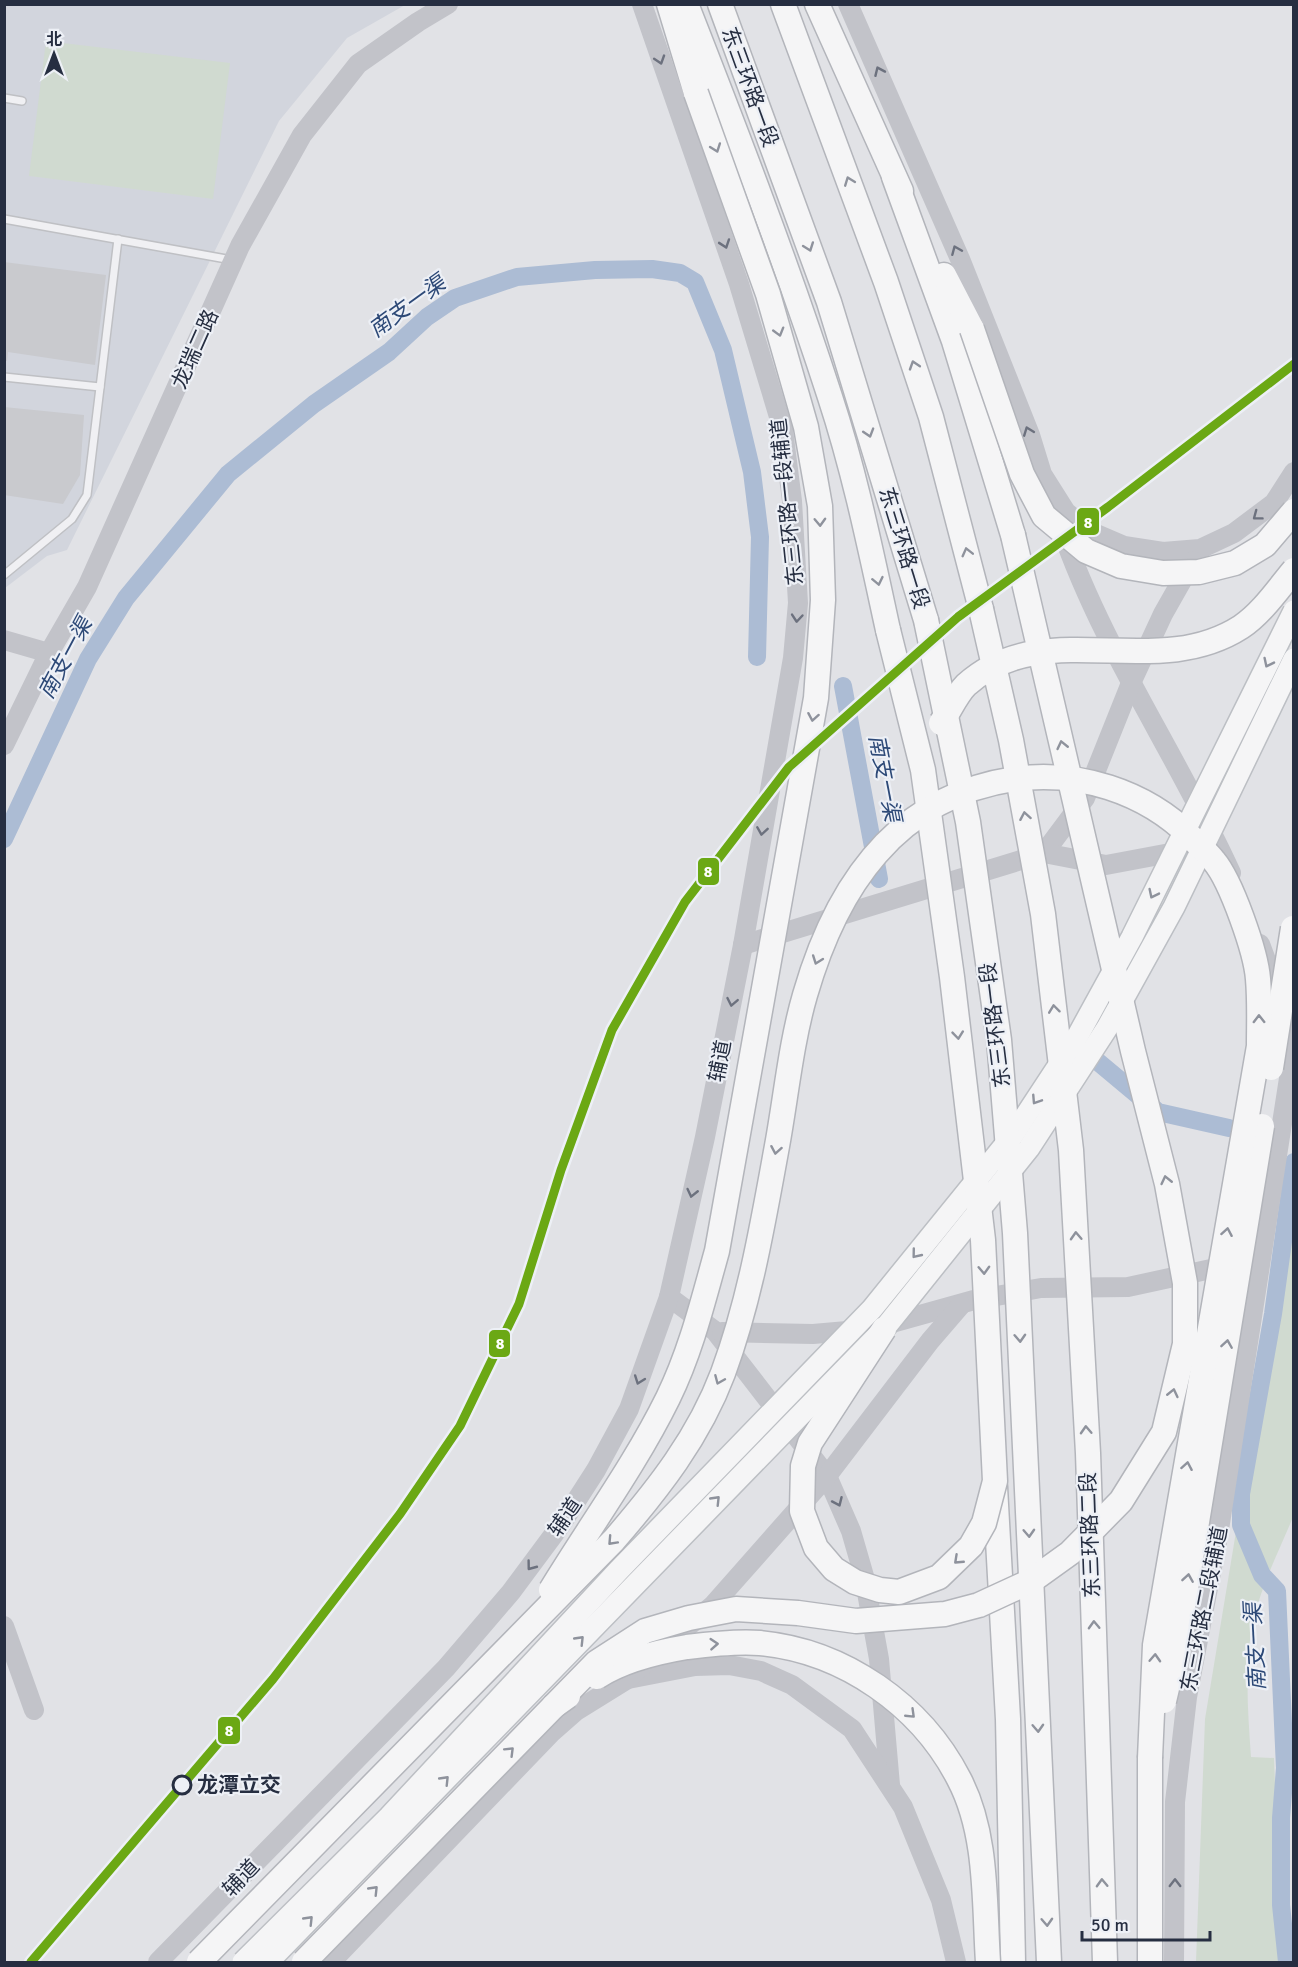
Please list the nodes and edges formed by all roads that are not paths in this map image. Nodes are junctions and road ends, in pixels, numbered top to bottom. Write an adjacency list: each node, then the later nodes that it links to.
1 (448, 4): 15 (main road, 龙瑞二路)
2 (642, 4): 34 (main road, 东三环路一段辅道, one-way to 34)
3 (669, 4): 9 (highway)
4 (686, 4): 9 (highway)
5 (720, 4): 60 (highway, 东三环路一段, one-way to 60, bridge)
6 (783, 4): 61 (highway, 东三环路二段, one-way to 6, bridge)
7 (817, 4): 12 (highway)
8 (848, 4): 19 (main road, one-way to 8)
9 (707, 90): 30 (highway, one-way to 30, bridge); 45 (highway, one-way to 45, bridge)
10 (4, 98): 11 (lane)
11 (22, 101)
12 (894, 177): 20 (highway, bridge); 47 (highway, one-way to 12, bridge)
13 (4, 219): 14 (lane)
14 (118, 239): 15 (lane); 17 (lane)
15 (234, 260): 26 (main road, 龙瑞二路)
16 (4, 377): 17 (lane)
17 (100, 387): 23 (lane)
18 (1293, 472): 21 (main road, one-way to 21)
19 (1042, 474): 21 (main road); 28 (main road)
20 (1293, 511)
21 (1200, 549): 28 (main road)
22 (1293, 570): 30 (highway, bridge)
23 (4, 575)
24 (1293, 611): 53 (main road, one-way to 53, bridge)
25 (4, 640): 26 (main road)
26 (49, 653): 29 (main road, 龙瑞二路)
27 (1293, 659): 40 (main road, bridge)
28 (1131, 683): 31 (main road); 32 (main road)
29 (4, 745)
30 (923, 770): 43 (highway, one-way to 43, bridge)
31 (1218, 844): 32 (main road); 35 (main road)
32 (1044, 853): 34 (main road)
33 (1293, 921): 49 (highway, one-way to 33, bridge)
34 (743, 945): 38 (main road, 辅道, one-way to 38)
35 (1293, 1035)
36 (1293, 1046): 37 (main road, 东三环路二段辅道)
37 (1260, 1259): 39 (main road); 63 (main road, 东三环路二段辅道, one-way to 37)
38 (669, 1297): 41 (main road); 51 (main road, 辅道, one-way to 51)
39 (961, 1305): 41 (main road); 42 (main road)
40 (884, 1329): 43 (highway, one-way to 40, bridge); 54 (main road, one-way to 40, bridge)
41 (715, 1331): 42 (main road)
42 (827, 1476): 46 (main road); 50 (main road, one-way to 50)
43 (995, 1481): 59 (highway, bridge)
44 (4, 1626): 48 (main road)
45 (528, 1628): 49 (highway, one-way to 45, bridge); 52 (highway, bridge)
46 (626, 1680): 50 (main road); 56 (main road)
47 (554, 1706): 55 (highway, one-way to 47, bridge); 58 (highway, one-way to 58, bridge)
48 (34, 1710)
49 (1150, 1758): 62 (highway)
50 (890, 1785): 57 (main road)
51 (158, 1962)
52 (199, 1962)
53 (243, 1962)
54 (268, 1962)
55 (304, 1962)
56 (331, 1962)
57 (956, 1962)
58 (988, 1962)
59 (1013, 1962)
60 (1049, 1962)
61 (1105, 1962)
62 (1150, 1962)
63 (1174, 1962)

